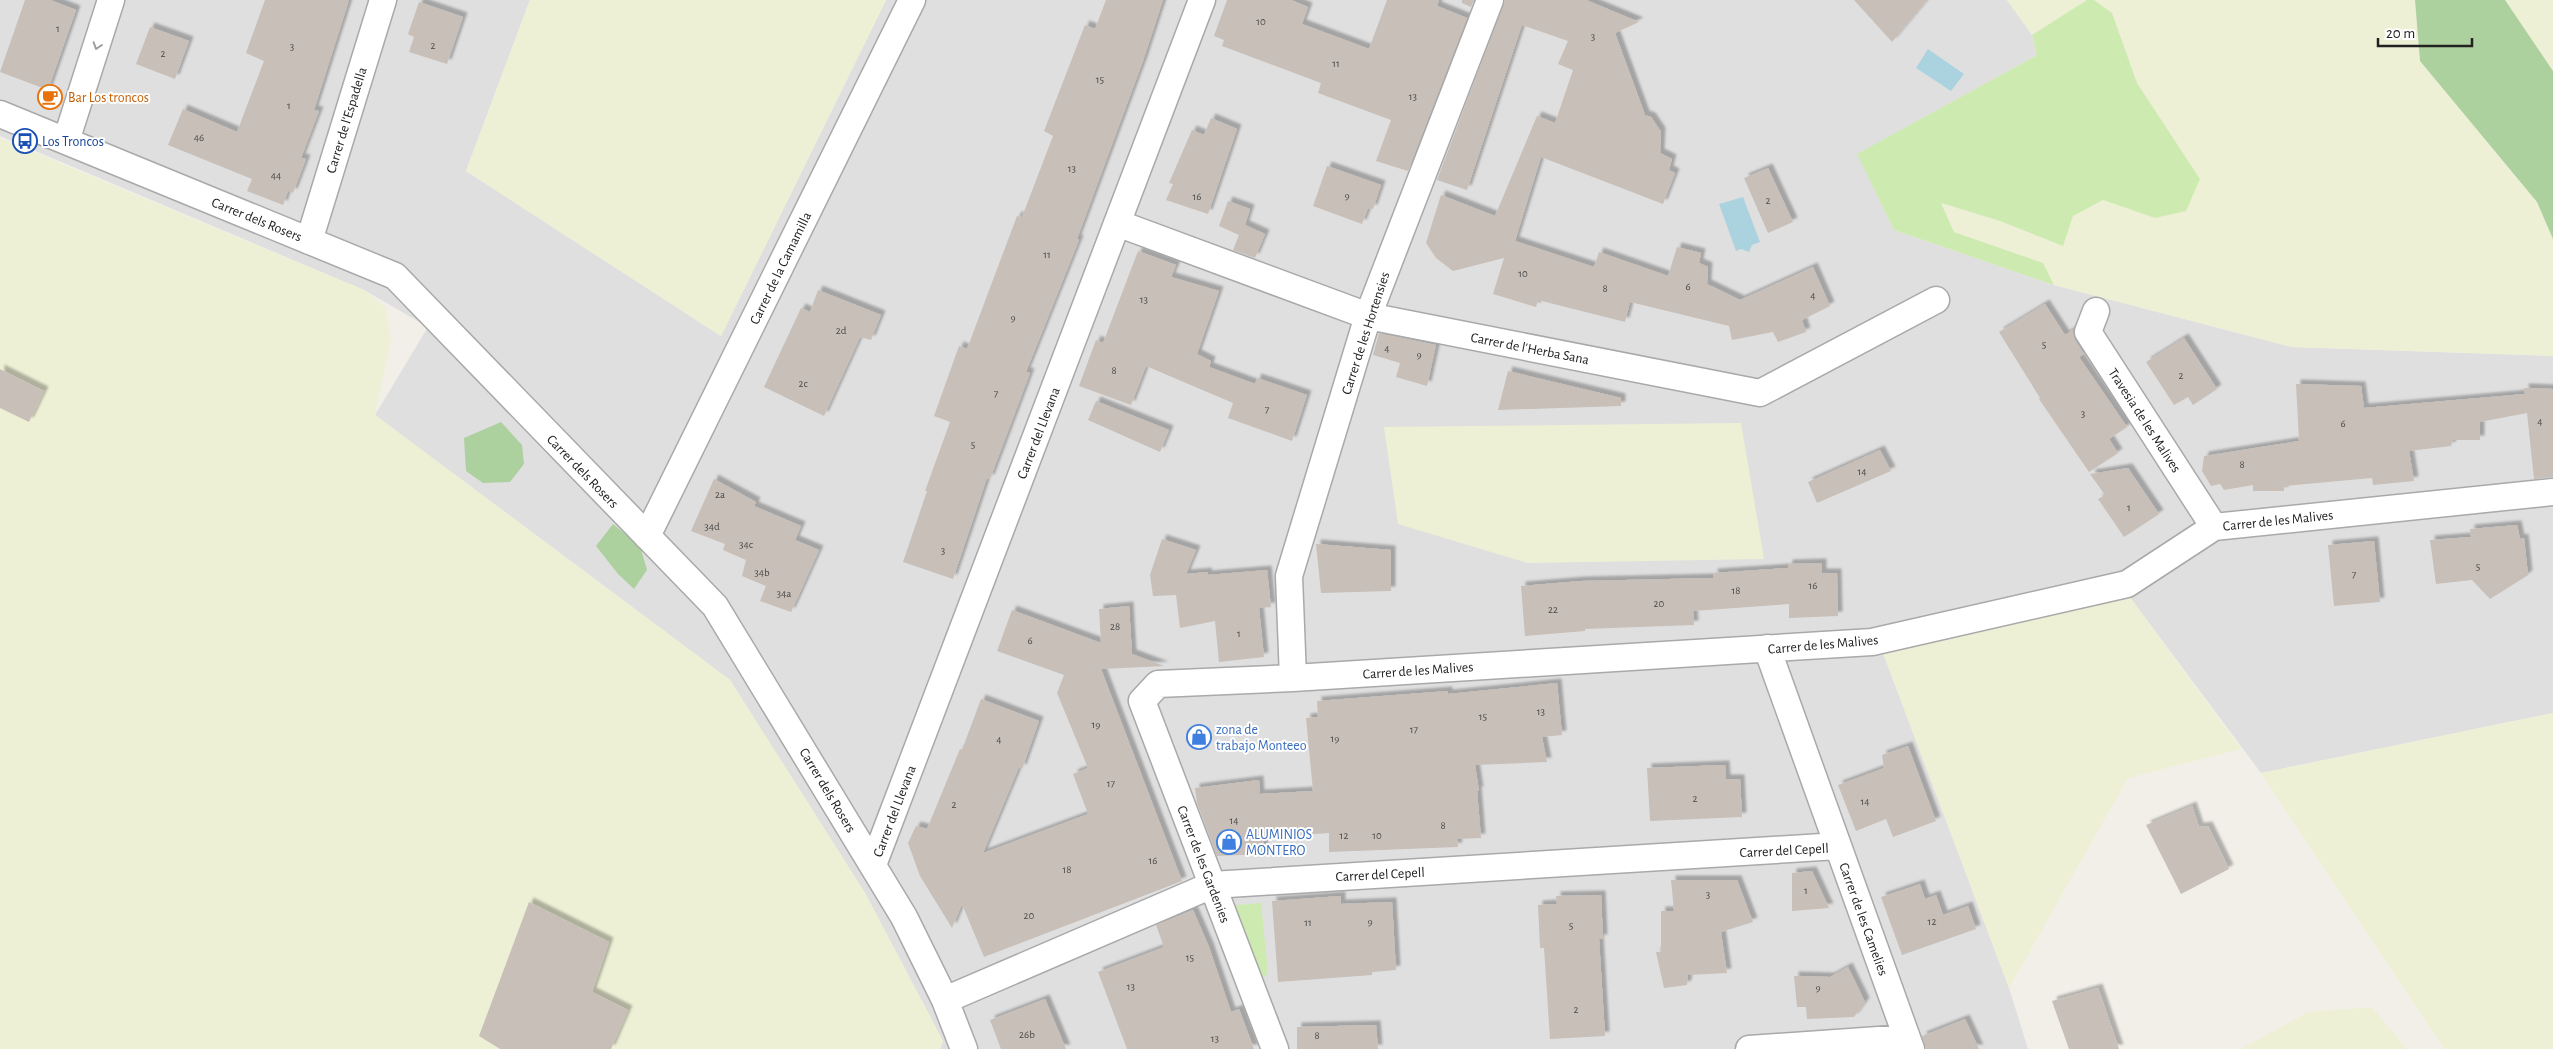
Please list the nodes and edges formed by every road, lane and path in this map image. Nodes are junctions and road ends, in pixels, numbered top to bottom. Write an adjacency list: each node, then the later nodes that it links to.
1 (111, 0): 7 (street, one-way to 7)
2 (383, 0): 9 (street, Carrer de l'Espadella)
3 (912, 0): 15 (street, Carrer de la Camamilla)
4 (1202, 0): 8 (street, Carrer del Llevana)
5 (1490, 0): 12 (street, Carrer de les Hortensies)
6 (0, 114): 7 (street, Carrer dels Rosers)
7 (66, 141): 9 (street, Carrer dels Rosers)
8 (1117, 223): 12 (street, Carrer de l'Herba Sana); 20 (street, Carrer del Llevana)
9 (309, 241): 15 (street, Carrer dels Rosers)
10 (1936, 300): 12 (street, Carrer de l'Herba Sana)
11 (2096, 311): 14 (street, Travesia de les Malives)
12 (1368, 316): 17 (street, Carrer de les Hortensies)
13 (2553, 492): 14 (street, Carrer de les Malives)
14 (2214, 527): 16 (street, Carrer de les Malives)
15 (647, 536): 20 (street, Carrer dels Rosers)
16 (1767, 648): 17 (street, Carrer de les Malives); 19 (street, Carrer de les Camelies)
17 (1293, 678): 18 (street, Carrer de les Malives)
18 (1158, 684): 21 (street, Carrer de les Gardenies)
19 (1838, 846): 21 (street, Carrer del Cepell); 23 (street, Carrer de les Camelies)
20 (873, 865): 22 (street, Carrer dels Rosers)
21 (1212, 885): 22 (street, Carrer del Cepell); 25 (street, Carrer de les Gardenies)
22 (945, 1000): 24 (street, Carrer dels Rosers)
23 (1909, 1043): 26 (street)
24 (964, 1049)
25 (1274, 1049)
26 (1749, 1049)

